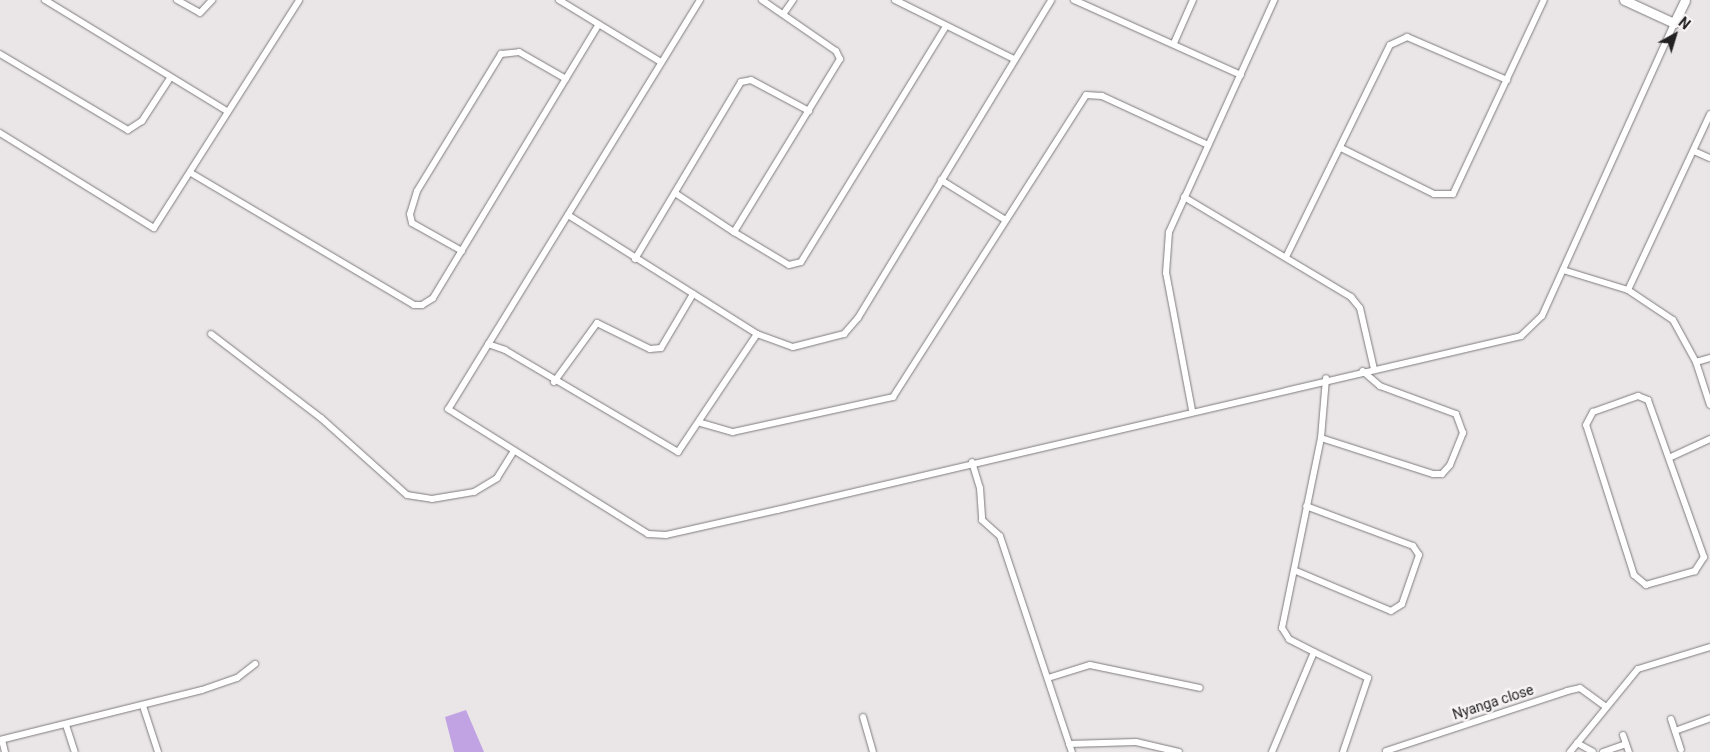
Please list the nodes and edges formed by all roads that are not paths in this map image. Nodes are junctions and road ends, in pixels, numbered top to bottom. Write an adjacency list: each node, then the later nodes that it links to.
1 (45, 0): 17 (street)
2 (176, 0): 3 (street)
3 (212, 0)
4 (298, 0): 30 (street)
5 (559, 0): 20 (street)
6 (700, 0): 25 (street)
7 (762, 0): 18 (street)
8 (793, 0): 18 (street)
9 (895, 0): 21 (street)
10 (1051, 0): 24 (street)
11 (1074, 0): 22 (street)
12 (1193, 0): 22 (street)
13 (1274, 0): 26 (street)
14 (1544, 0): 29 (street)
15 (1624, 0): 19 (street)
16 (1685, 0): 19 (street)
17 (54, 3): 27 (street)
18 (784, 13): 31 (street)
19 (1674, 23): 48 (street)
20 (599, 24): 25 (street); 28 (street)
21 (945, 28): 24 (street); 44 (street)
22 (1174, 43): 26 (street)
23 (0, 54): 27 (street)
24 (1014, 59): 39 (street)
25 (661, 62): 42 (street)
26 (1241, 75): 34 (street)
27 (170, 78): 30 (street)
28 (566, 79): 45 (street); 45 (street)
29 (1507, 80): 35 (street); 35 (street)
30 (227, 111): 38 (street)
31 (809, 111): 40 (street); 44 (street)
32 (1710, 114): 36 (street)
33 (0, 134): 38 (street)
34 (1208, 144): 41 (street); 43 (street)
35 (1341, 148): 46 (street)
36 (1694, 152): 37 (street); 49 (street)
37 (1710, 158)
38 (191, 173): 45 (street)
39 (941, 180): 43 (street); 52 (street)
40 (675, 193): 44 (street); 47 (street)
41 (1184, 197): 46 (street); 61 (street)
42 (568, 216): 47 (street); 53 (street)
43 (1004, 219): 62 (street)
44 (734, 232)
45 (462, 251)
46 (1286, 257): 56 (street)
47 (634, 259): 50 (street)
48 (1563, 270): 49 (street); 56 (street)
49 (1628, 290): 55 (street)
50 (693, 294): 52 (street); 59 (street)
51 (211, 334): 65 (street)
52 (757, 334): 62 (street)
53 (488, 344): 59 (street); 65 (street)
54 (1710, 358): 55 (street)
55 (1696, 362): 60 (street)
56 (1374, 369): 57 (street)
57 (1363, 371): 58 (street); 63 (street)
58 (1326, 378): 61 (street); 63 (street)
59 (554, 382): 62 (street)
60 (1710, 405)
61 (1192, 410): 67 (street)
62 (701, 423)
63 (1321, 438): 68 (street)
64 (1710, 439): 66 (street)
65 (513, 452): 67 (street)
66 (1671, 457): 66 (street)
67 (972, 462): 73 (street)
68 (1306, 506): 69 (street); 69 (street)
69 (1296, 571): 71 (street)
70 (1710, 648): 76 (street)
71 (1314, 652): 95 (street); 96 (street)
72 (255, 664): 75 (street)
73 (1048, 678): 74 (street); 85 (street)
74 (1200, 688)
75 (143, 706): 80 (street); 91 (street)
76 (1605, 706): 84 (street); 88 (street, Nyanga close)
77 (863, 717): 92 (street)
78 (1710, 718): 81 (street)
79 (1671, 719): 81 (street)
80 (66, 725): 83 (street); 90 (street)
81 (1675, 730): 87 (street)
82 (1623, 735): 86 (street)
83 (1, 740): 89 (street)
84 (1577, 743): 97 (street); 98 (street)
85 (1070, 744): 93 (street); 94 (street)
86 (1626, 744): 99 (street); 100 (street)
87 (1681, 749)
88 (1386, 751)
89 (6, 752)
90 (75, 752)
91 (158, 752)
92 (873, 752)
93 (1072, 752)
94 (1179, 752)
95 (1272, 752)
96 (1344, 752)
97 (1570, 752)
98 (1592, 752)
99 (1603, 752)
100 (1629, 752)

